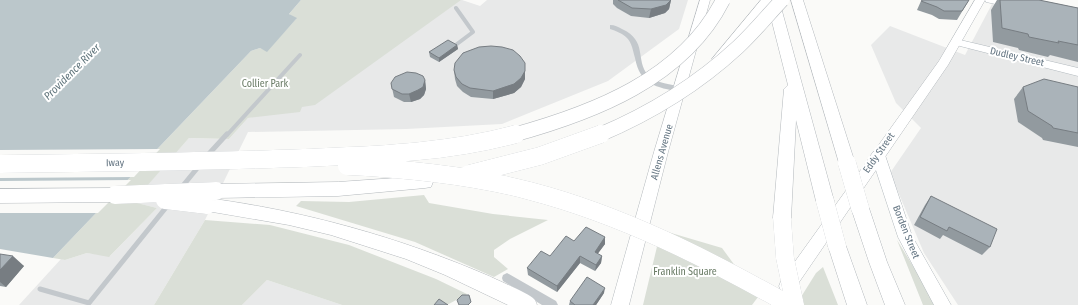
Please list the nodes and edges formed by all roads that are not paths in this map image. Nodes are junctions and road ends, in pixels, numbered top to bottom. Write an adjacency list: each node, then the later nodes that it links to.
1 (705, 0): 18 (main road, Allens Avenue)
2 (724, 0): 20 (highway, bridge)
3 (767, 0): 16 (highway, bridge)
4 (773, 0): 17 (highway)
5 (782, 0): 16 (highway, bridge)
6 (797, 0): 35 (highway, bridge)
7 (980, 0): 12 (main road, Eddy Street)
8 (990, 0): 10 (street)
9 (456, 8): 13 (lane)
10 (1026, 8)
11 (613, 27): 18 (street)
12 (956, 42): 15 (street, Dudley Street); 19 (main road, Eddy Street)
13 (457, 44)
14 (300, 55): 26 (lane)
15 (1078, 72)
16 (705, 73): 23 (highway, bridge)
17 (792, 75): 33 (highway, bridge); 34 (highway, bridge)
18 (680, 89): 30 (main road, Allens Avenue)
19 (878, 155): 31 (main road, Eddy Street); 36 (street, Borden Street)
20 (230, 162): 21 (highway, Iway, bridge); 32 (highway, bridge)
21 (0, 164)
22 (0, 196): 23 (highway, bridge)
23 (212, 198): 24 (highway)
24 (444, 267): 27 (highway); 28 (highway)
25 (507, 278): 29 (street)
26 (40, 289)
27 (510, 305)
28 (527, 305)
29 (552, 305)
30 (620, 305)
31 (774, 305)
32 (790, 305)
33 (795, 305)
34 (857, 305)
35 (895, 305)
36 (943, 305)

